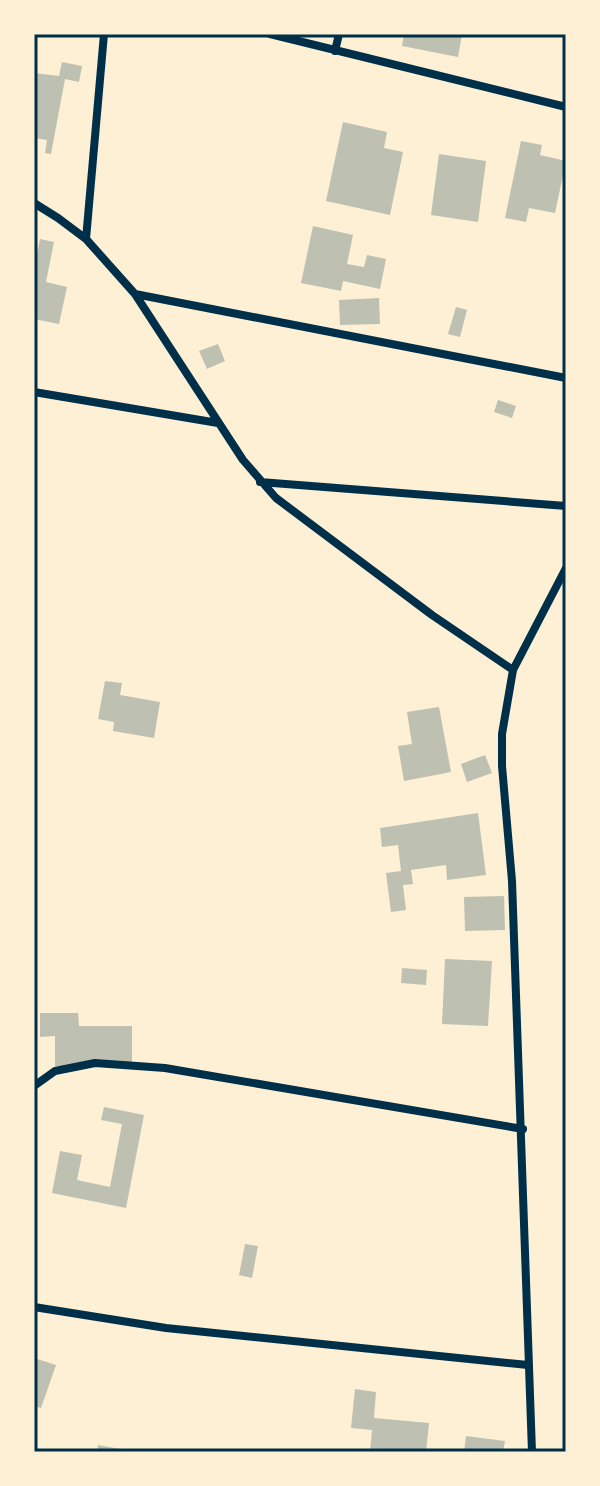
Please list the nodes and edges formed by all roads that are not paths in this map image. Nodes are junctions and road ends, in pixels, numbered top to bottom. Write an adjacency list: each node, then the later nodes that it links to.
1 (104, 34): 7 (street)
2 (270, 34): 4 (street)
3 (339, 34): 4 (street)
4 (335, 51): 5 (street)
5 (566, 107)
6 (34, 203): 7 (street)
7 (86, 239): 8 (street)
8 (135, 294): 9 (street); 11 (street)
9 (566, 378)
10 (34, 392): 11 (street)
11 (218, 423): 12 (street)
12 (260, 482): 13 (street); 15 (street)
13 (566, 506)
14 (566, 568): 15 (street)
15 (513, 670): 17 (street)
16 (34, 1086): 17 (street)
17 (523, 1129): 19 (street)
18 (34, 1307): 19 (street)
19 (528, 1365): 20 (street)
20 (532, 1452)

